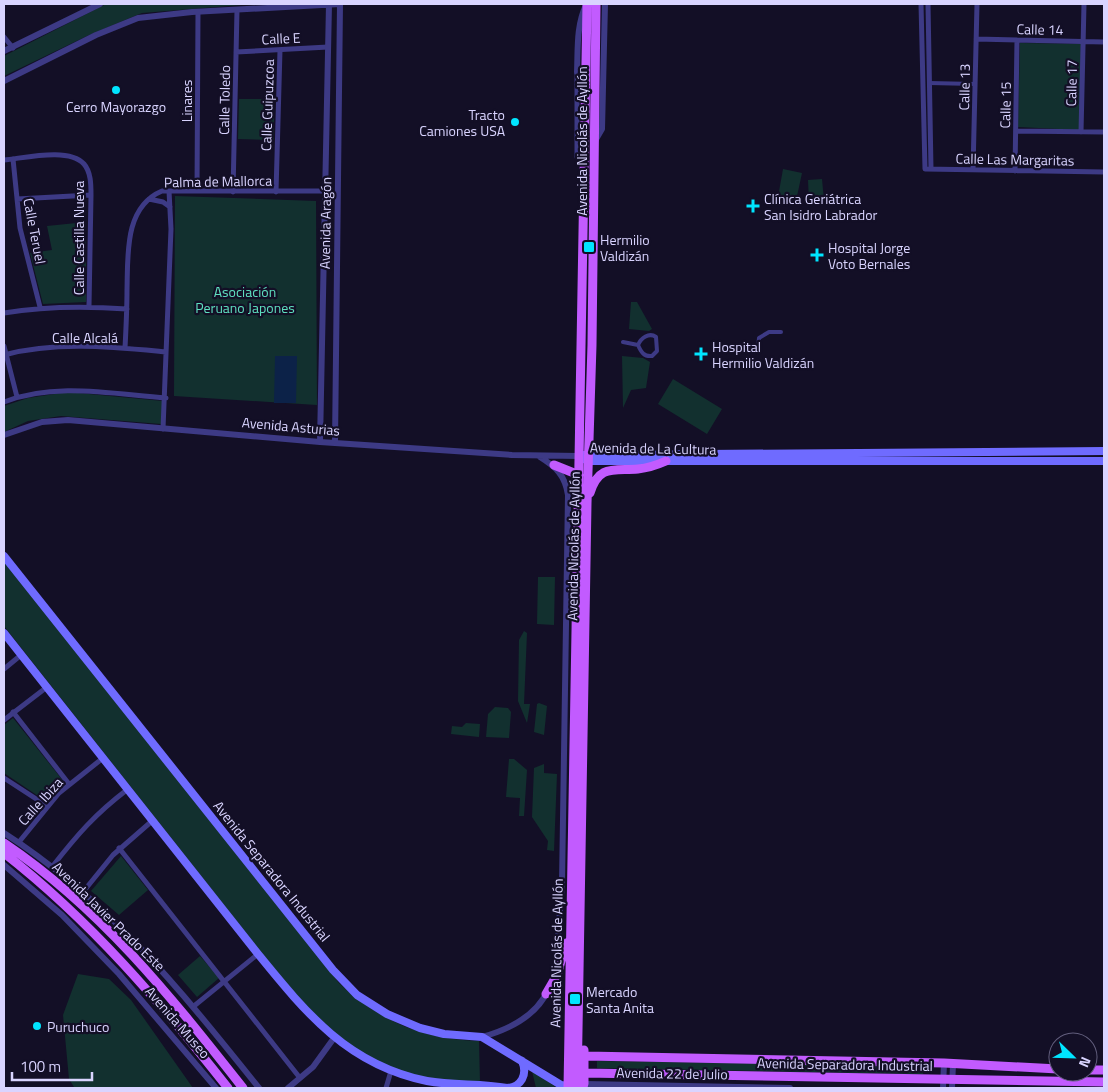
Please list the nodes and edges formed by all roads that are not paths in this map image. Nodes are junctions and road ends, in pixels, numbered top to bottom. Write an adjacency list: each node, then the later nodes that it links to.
1 (100, 4): 21 (street)
2 (329, 4): 3 (street); 11 (street); 20 (street, Avenida Aragón)
3 (340, 4): 71 (street, Avenida Aragón)
4 (587, 4): 25 (main road, Avenida Nicolás de Ayllón); 26 (street, Avenida Nicolás de Ayllón)
5 (596, 4): 25 (main road, Avenida Nicolás de Ayllón)
6 (605, 4): 25 (street, Avenida Nicolás de Ayllón)
7 (921, 4): 14 (street)
8 (928, 4): 15 (street)
9 (976, 4): 16 (street, Calle 13)
10 (1084, 4): 18 (street, Calle 17)
11 (237, 10): 12 (street); 24 (street, Calle Toledo)
12 (198, 12): 27 (street); 45 (street, Linares)
13 (4, 37): 21 (street)
14 (922, 38): 15 (street); 30 (street)
15 (928, 38): 28 (street)
16 (976, 40): 17 (street, Calle 14); 29 (street, Calle 13)
17 (1017, 40): 18 (street, Calle 14); 31 (street, Calle 15)
18 (1083, 41): 19 (street, Calle 14); 32 (street, Calle 17)
19 (1104, 42)
20 (328, 47): 22 (street, Calle E); 46 (street, Avenida Aragón)
21 (13, 48): 23 (street)
22 (280, 50): 24 (street, Calle E); 48 (street, Calle Guipuzcoa)
23 (4, 51)
24 (236, 52): 47 (street, Calle Toledo)
25 (595, 54): 34 (main road, Avenida Nicolás de Ayllón); 34 (street, Avenida Nicolás de Ayllón); 37 (main road, Avenida Nicolás de Ayllón)
26 (578, 72): 37 (street, Avenida Nicolás de Ayllón)
27 (4, 81)
28 (929, 84): 29 (street); 30 (street)
29 (975, 84): 41 (street, Calle 13)
30 (927, 118): 35 (street); 36 (street)
31 (1016, 131): 32 (street); 42 (street, Calle 15)
32 (1081, 132): 33 (street)
33 (1104, 132)
34 (595, 141): 74 (main road, Avenida Nicolás de Ayllón)
35 (924, 143): 36 (street); 40 (street, Calle Las Margaritas)
36 (931, 143): 40 (street)
37 (581, 157): 74 (main road, Avenida Nicolás de Ayllón)
38 (13, 159): 39 (street, Calle Castilla Nueva); 49 (street, Calle Castilla Nueva); 51 (street, Calle Teruel)
39 (4, 160)
40 (931, 169): 41 (street, Calle Las Margaritas)
41 (973, 170): 42 (street, Calle Las Margaritas)
42 (1015, 171): 43 (street, Calle Las Margaritas)
43 (1104, 172)
44 (170, 191): 45 (street, Palma de Mallorca); 50 (street, Palma de Mallorca); 52 (street)
45 (197, 191): 47 (street, Palma de Mallorca)
46 (325, 191): 48 (street, Palma de Mallorca); 70 (street, Avenida Aragón)
47 (233, 192): 48 (street, Palma de Mallorca)
48 (276, 192)
49 (91, 195): 51 (street); 53 (street, Calle Castilla Nueva)
50 (149, 198): 52 (street); 55 (street, Palma de Mallorca)
51 (17, 199): 54 (street, Calle Teruel)
52 (170, 207): 63 (street)
53 (89, 306): 54 (street); 55 (street)
54 (40, 307): 56 (street)
55 (127, 309): 61 (street, Palma de Mallorca)
56 (4, 313)
57 (780, 332): 62 (street)
58 (623, 342): 59 (street)
59 (638, 345): 59 (street)
60 (4, 346): 64 (street)
61 (125, 348): 63 (street, Calle Alcalá); 64 (street, Calle Alcalá)
62 (758, 351)
63 (166, 352): 66 (street)
64 (5, 355): 65 (street)
65 (18, 397): 66 (street); 67 (street)
66 (166, 398): 68 (street)
67 (4, 402)
68 (163, 429): 69 (street, Avenida Asturias); 70 (street, Avenida Asturias)
69 (4, 435)
70 (320, 442): 71 (street, Avenida Asturias)
71 (335, 443): 73 (street, Avenida Asturias)
72 (1104, 451): 75 (main road, Avenida de La Cultura)
73 (540, 457): 74 (street, Avenida Asturias); 78 (street)
74 (585, 457): 75 (main road, Avenida de La Cultura); 77 (main road, Avenida de La Cultura); 79 (main road, Avenida Nicolás de Ayllón); 80 (main road, Avenida Nicolás de Ayllón)
75 (789, 458): 76 (main road, Avenida de La Cultura); 77 (main road, Avenida de La Cultura)
76 (1104, 461)
77 (666, 462): 80 (main road)
78 (554, 465): 79 (main road); 105 (street, Avenida Nicolás de Ayllón)
79 (578, 475): 102 (main road, Avenida Nicolás de Ayllón)
80 (587, 503): 107 (main road, Avenida Nicolás de Ayllón)
81 (4, 556): 108 (main road, Avenida Separadora Industrial)
82 (4, 633): 83 (main road)
83 (21, 656): 84 (street); 85 (main road)
84 (4, 669)
85 (47, 687): 86 (street); 88 (main road)
86 (14, 712): 87 (street); 90 (street)
87 (4, 720)
88 (103, 758): 90 (street, Calle Ibiza); 91 (main road)
89 (4, 778): 92 (street)
90 (69, 784): 92 (street, Calle Ibiza)
91 (128, 789): 93 (main road); 100 (street)
92 (47, 806): 95 (street, Calle Ibiza)
93 (152, 820): 97 (street); 103 (main road)
94 (4, 833): 95 (street)
95 (19, 842): 100 (street)
96 (4, 843): 110 (main road, Avenida Javier Prado Este)
97 (119, 848): 101 (street); 104 (street)
98 (4, 853): 112 (main road, Avenida Javier Prado Este)
99 (4, 865): 122 (street, Avenida Museo)
100 (52, 867): 101 (street)
101 (83, 892): 106 (street)
102 (571, 921): 105 (main road); 121 (main road, Avenida Nicolás de Ayllón)
103 (258, 954): 104 (street); 109 (main road)
104 (225, 981): 106 (street); 118 (street)
105 (546, 994): 108 (street)
106 (194, 1006): 125 (street)
107 (579, 1032): 111 (main road); 121 (main road, Avenida Nicolás de Ayllón)
108 (482, 1037): 113 (main road, Avenida Separadora Industrial)
109 (334, 1038): 116 (main road); 118 (street)
110 (216, 1054): 112 (main road); 124 (main road, Avenida Javier Prado Este)
111 (586, 1056): 114 (main road, Avenida Separadora Industrial); 117 (main road)
112 (205, 1058): 123 (main road, Avenida Javier Prado Este)
113 (521, 1060): 121 (main road, Avenida Separadora Industrial); 128 (main road)
114 (948, 1064): 115 (main road, Avenida Separadora Industrial); 120 (street)
115 (1048, 1069)
116 (391, 1071): 127 (street); 128 (main road)
117 (585, 1073): 120 (main road, Avenida Separadora Industrial); 121 (main road)
118 (300, 1078): 126 (street)
119 (1104, 1082): 120 (main road, Avenida Separadora Industrial)
120 (948, 1084)
121 (575, 1087): 129 (street, Avenida 22 de Julio)
122 (216, 1088)
123 (228, 1088)
124 (243, 1088)
125 (259, 1088)
126 (288, 1088)
127 (386, 1088)
128 (507, 1088)
129 (790, 1088)

